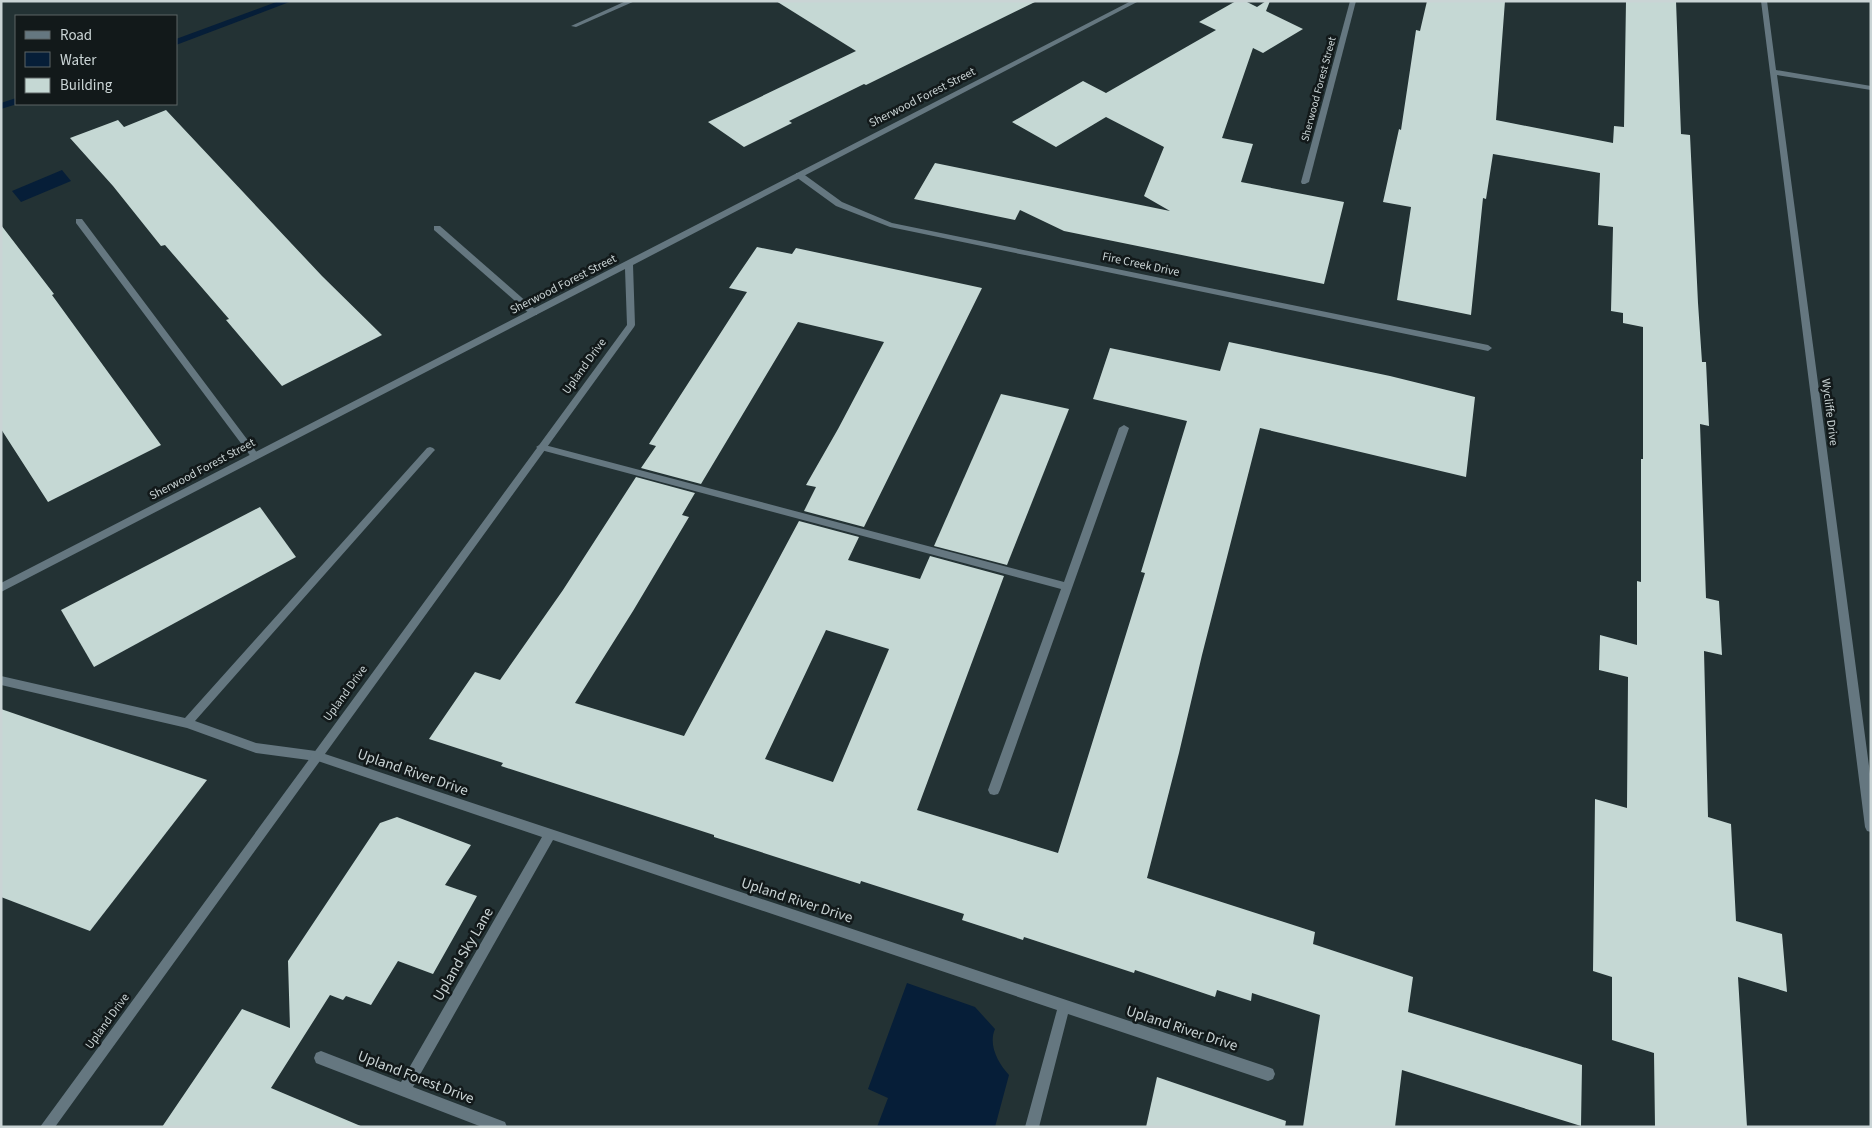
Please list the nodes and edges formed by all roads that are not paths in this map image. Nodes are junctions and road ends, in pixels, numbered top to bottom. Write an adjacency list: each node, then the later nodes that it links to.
1 (632, 1): 5 (street)
2 (1136, 1): 8 (street, Sherwood Forest Street)
3 (1353, 1): 9 (street, Sherwood Forest Street)
4 (1764, 1): 6 (street, Wycliffe Drive)
5 (574, 26)
6 (1773, 72): 7 (street); 25 (street, Wycliffe Drive)
7 (1871, 88)
8 (799, 175): 12 (street, Sherwood Forest Street); 14 (street, Fire Creek Drive)
9 (1305, 182)
10 (79, 221): 18 (street)
11 (437, 228): 13 (street)
12 (629, 264): 13 (street, Sherwood Forest Street); 16 (street, Upland Drive)
13 (534, 313): 18 (street, Sherwood Forest Street)
14 (1488, 348)
15 (1124, 428): 19 (street)
16 (541, 447): 19 (street); 23 (street, Upland Drive)
17 (430, 450): 22 (street)
18 (255, 456): 20 (street, Sherwood Forest Street)
19 (1067, 586): 24 (street)
20 (1, 588)
21 (1, 680): 22 (street, Upland River Drive)
22 (187, 723): 23 (street, Upland River Drive)
23 (316, 756): 26 (street, Upland River Drive); 31 (street, Upland Drive)
24 (994, 790)
25 (1871, 827)
26 (550, 834): 27 (street, Upland River Drive); 30 (street, Upland Sky Lane)
27 (1064, 1006): 29 (street, Upland River Drive); 33 (street)
28 (321, 1058): 30 (street, Upland Forest Drive)
29 (1268, 1074)
30 (404, 1090): 32 (street, Upland Forest Drive)
31 (47, 1127)
32 (500, 1127)
33 (1032, 1127)

